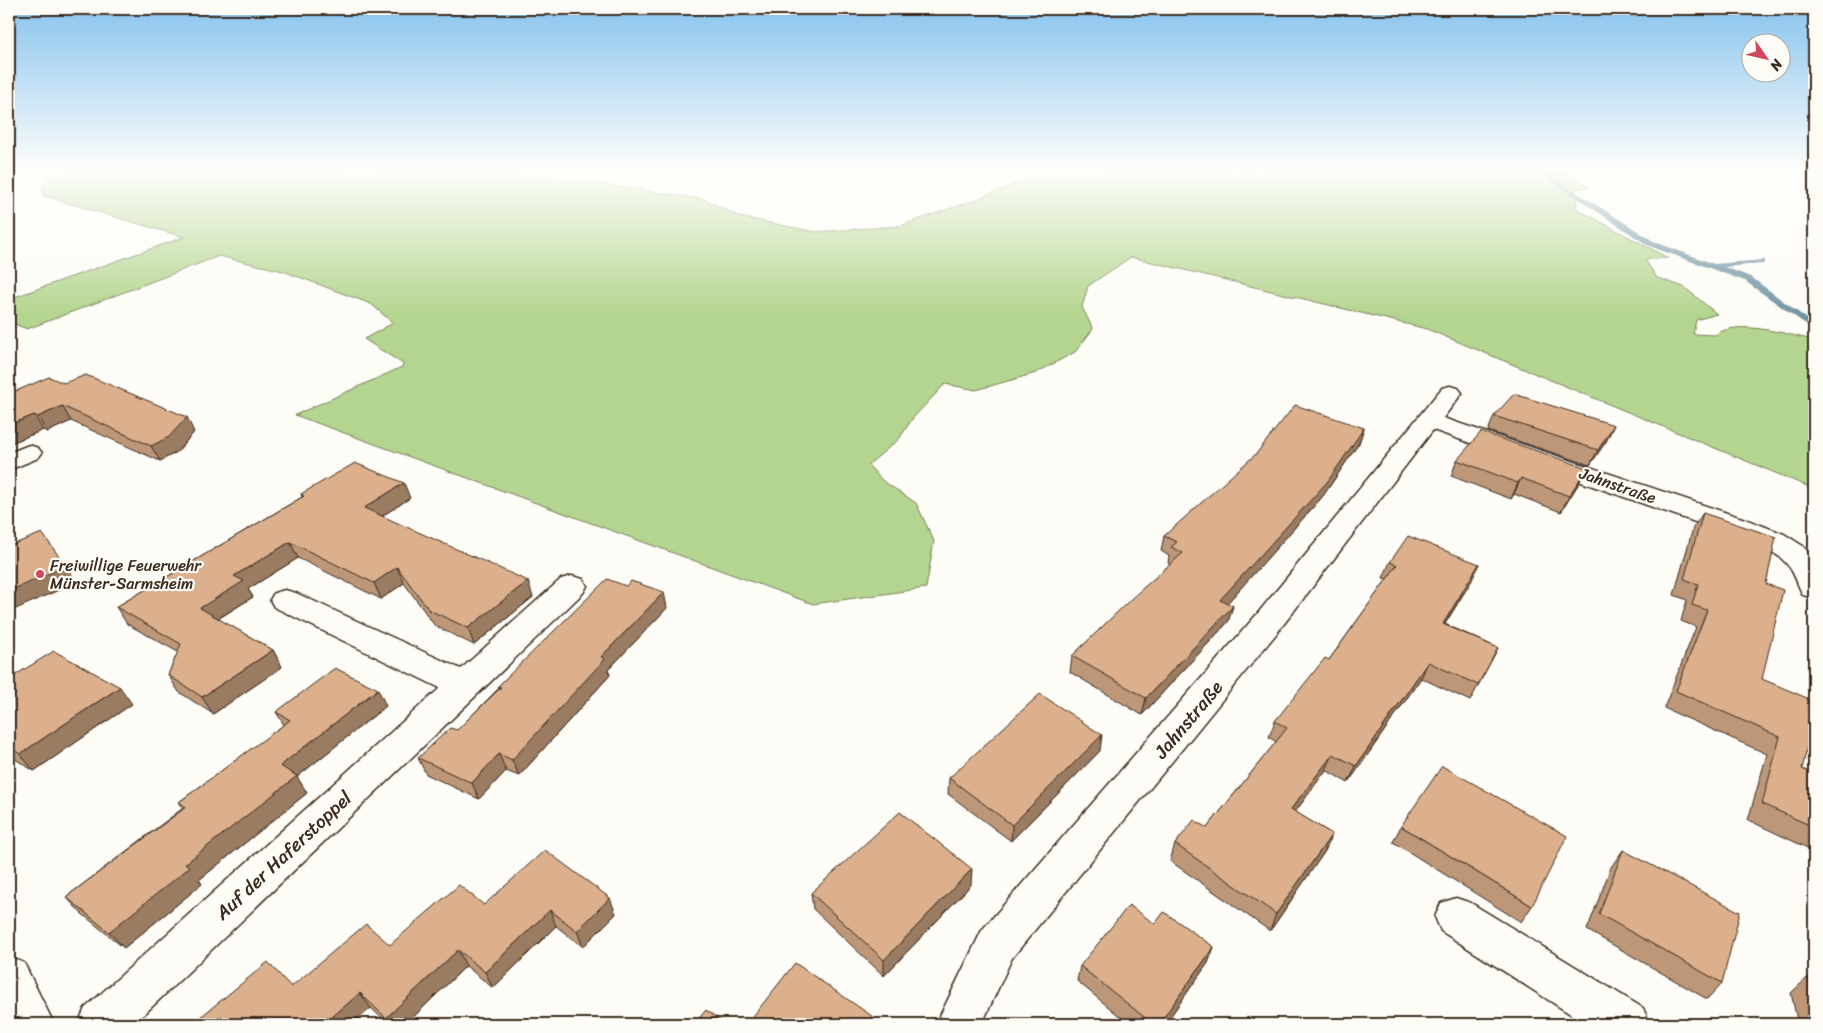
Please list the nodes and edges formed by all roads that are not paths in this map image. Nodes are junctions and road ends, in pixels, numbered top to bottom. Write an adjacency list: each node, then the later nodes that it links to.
1 (1450, 393): 2 (street, Jahnstraße)
2 (1429, 421): 4 (street, Jahnstraße); 11 (street, Jahnstraße)
3 (572, 586): 6 (street, Auf der Haferstoppel)
4 (1814, 588)
5 (285, 600): 6 (street)
6 (464, 685): 10 (street, Auf der Haferstoppel)
7 (1456, 917): 12 (street)
8 (9, 978): 9 (street)
9 (31, 1024)
10 (101, 1024)
11 (959, 1024)
12 (1627, 1024)

